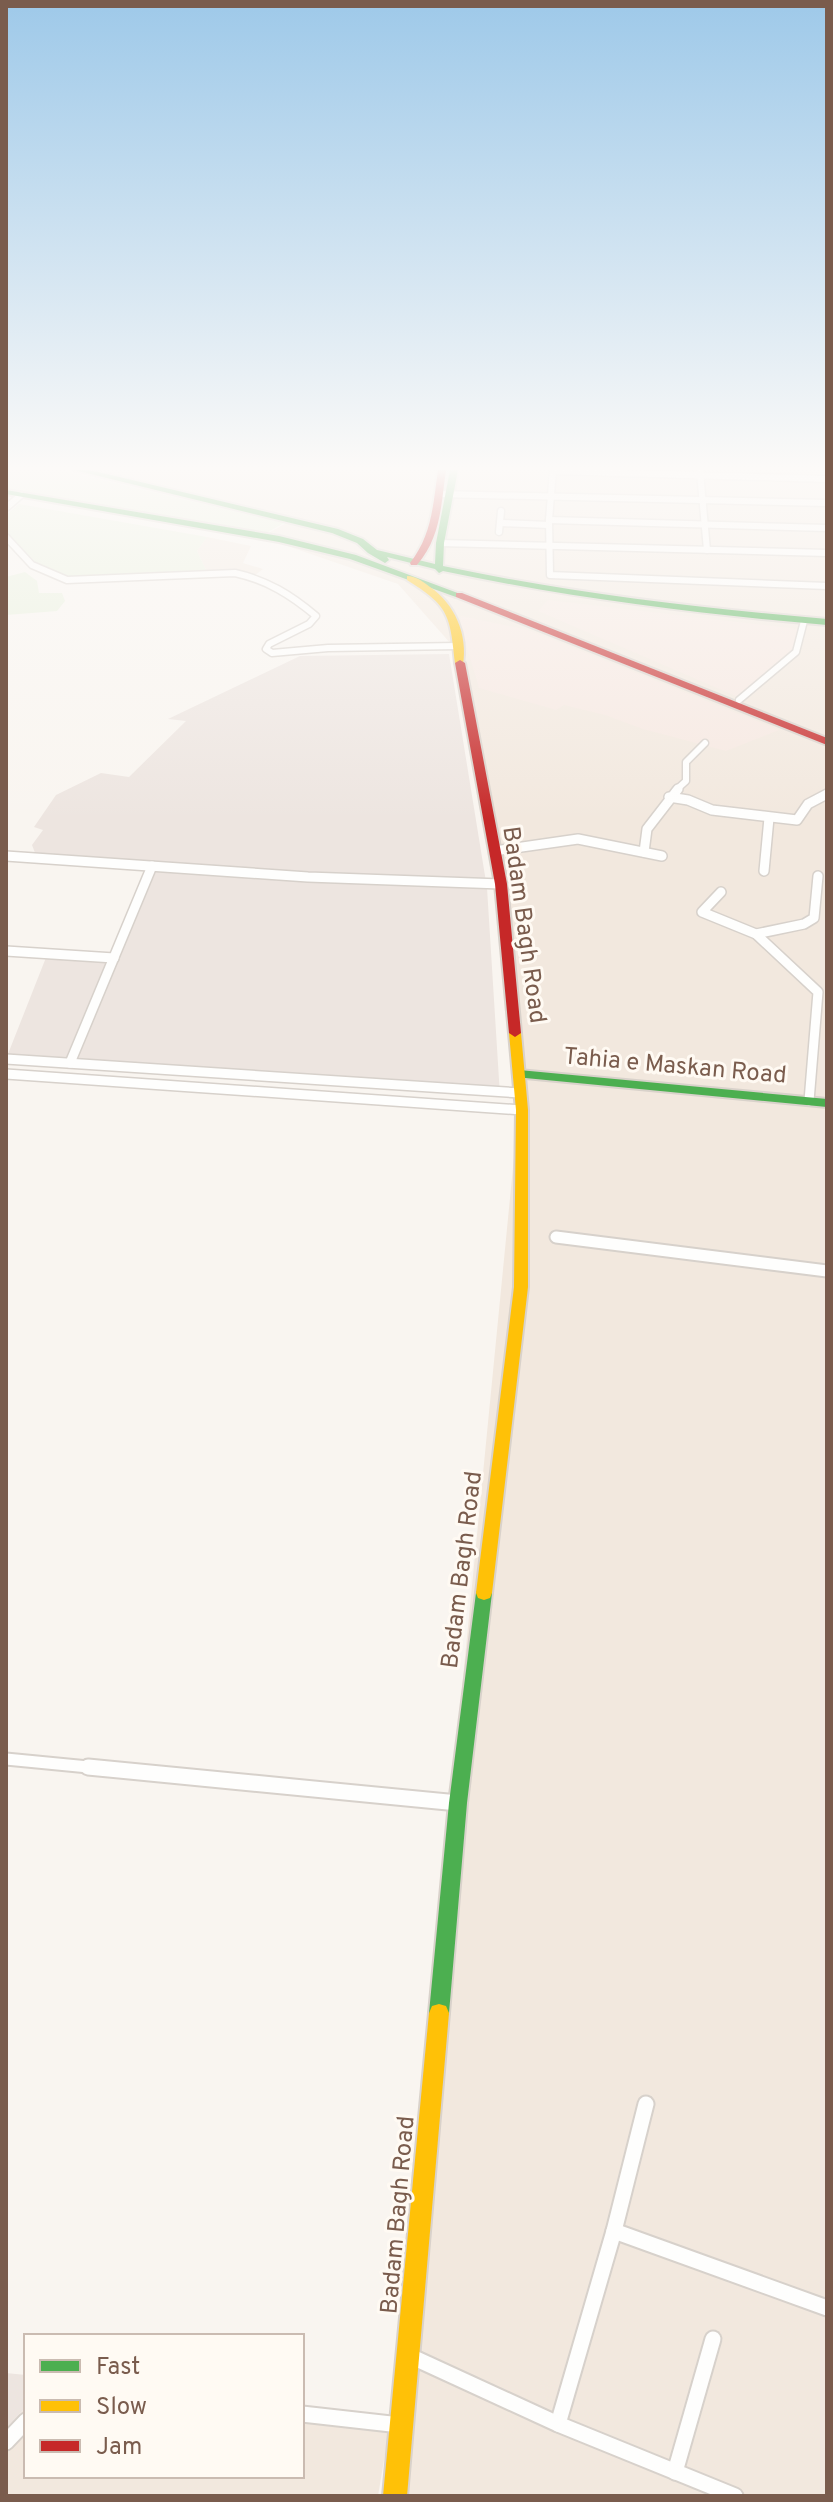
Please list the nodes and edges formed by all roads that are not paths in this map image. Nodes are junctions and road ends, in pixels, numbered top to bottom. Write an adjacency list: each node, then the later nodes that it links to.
1 (275, 587): 10 (street)
2 (429, 587): 10 (main road, Badam Bagh Road)
3 (447, 587): 6 (main road)
4 (464, 587): 6 (main road)
5 (520, 587): 8 (main road)
6 (516, 611): 11 (main road); 13 (main road)
7 (827, 622): 8 (main road)
8 (803, 624): 9 (main road); 11 (street)
9 (827, 630)
10 (458, 648): 18 (main road, Badam Bagh Road)
11 (739, 700): 12 (main road)
12 (827, 735)
13 (827, 742)
14 (705, 743): 16 (street)
15 (827, 794): 17 (street)
16 (669, 797): 17 (street); 19 (street)
17 (769, 818): 23 (street)
18 (494, 851): 19 (street); 25 (main road, Badam Bagh Road)
19 (644, 852): 21 (street)
20 (6, 856): 22 (street)
21 (662, 856)
22 (152, 866): 25 (street); 29 (street)
23 (764, 871)
24 (818, 876): 27 (street)
25 (501, 884): 34 (main road, Badam Bagh Road)
26 (721, 892): 27 (street)
27 (756, 934): 30 (street)
28 (6, 951): 29 (street)
29 (114, 958): 32 (street)
30 (823, 992): 35 (street)
31 (6, 1059): 32 (street)
32 (70, 1063): 34 (street)
33 (6, 1074): 37 (street)
34 (519, 1083): 35 (main road, Tahia e Maskan Road); 36 (main road, Tahia e Maskan Road); 37 (main road, Badam Bagh Road)
35 (809, 1101): 36 (main road, Tahia e Maskan Road)
36 (827, 1105)
37 (522, 1110): 41 (main road, Badam Bagh Road)
38 (556, 1237): 39 (street)
39 (827, 1271)
40 (6, 1759): 41 (street)
41 (458, 1803): 46 (main road, Badam Bagh Road)
42 (646, 2104): 43 (street)
43 (614, 2231): 44 (street); 49 (street)
44 (827, 2308)
45 (713, 2339): 52 (street)
46 (408, 2356): 49 (street); 50 (main road, Badam Bagh Road)
47 (304, 2414): 50 (street)
48 (24, 2423): 51 (street)
49 (558, 2424): 52 (street)
50 (402, 2425): 53 (main road, Badam Bagh Road)
51 (6, 2442)
52 (675, 2472): 54 (street)
53 (395, 2496)
54 (735, 2496)

